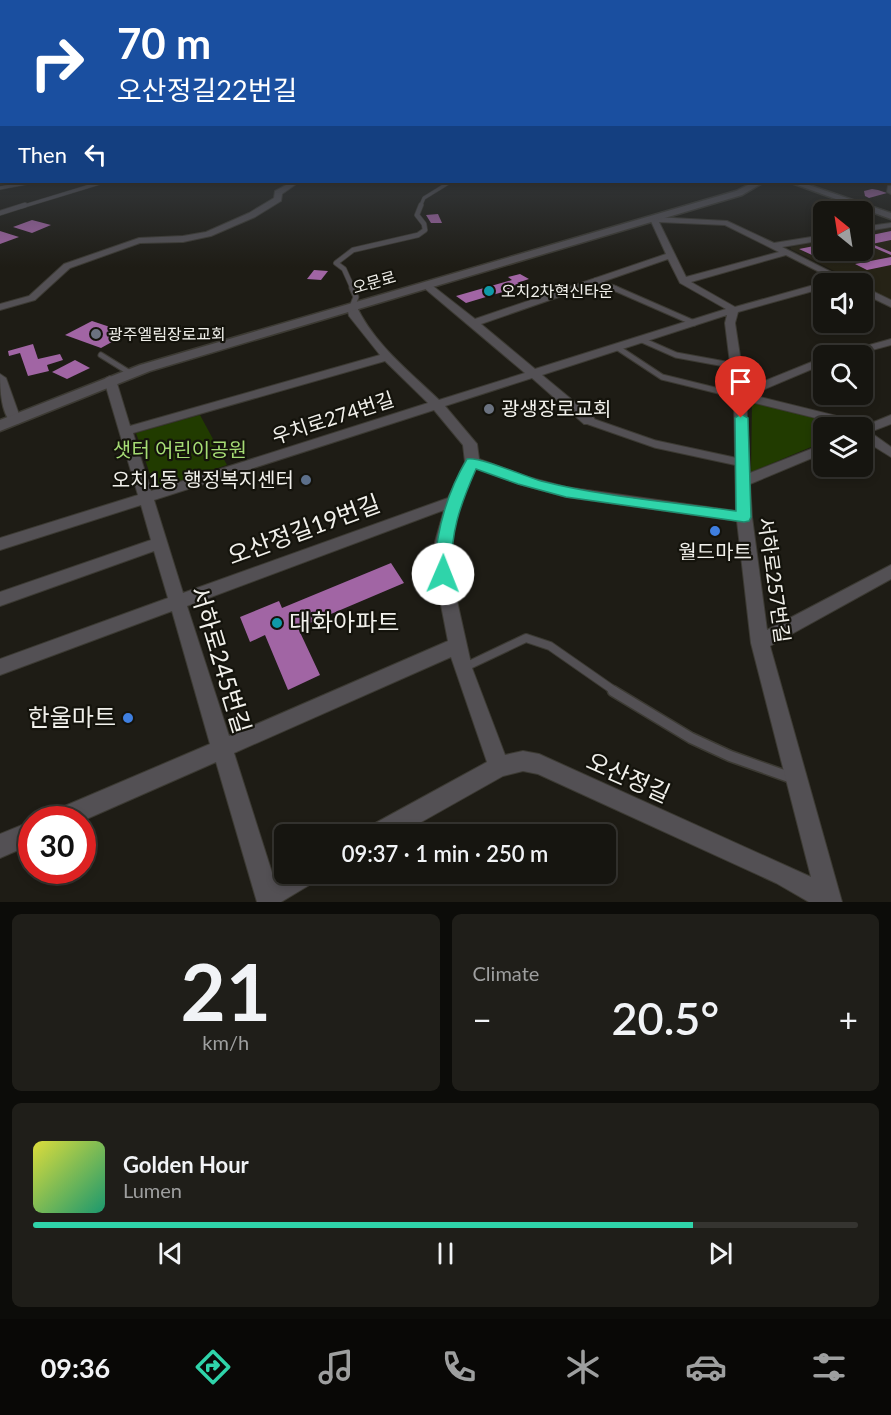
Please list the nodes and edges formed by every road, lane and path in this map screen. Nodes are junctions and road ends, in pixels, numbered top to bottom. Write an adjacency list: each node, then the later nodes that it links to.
1 (26, 183): 7 (lane)
2 (99, 183): 10 (lane)
3 (294, 183): 26 (street)
4 (448, 183): 27 (lane)
5 (758, 183): 12 (street, 오문로)
6 (796, 183): 11 (street)
7 (0, 188)
8 (891, 188): 9 (street)
9 (891, 192)
10 (0, 213)
11 (891, 216)
12 (654, 219): 16 (street); 18 (street); 22 (street, 오문로)
13 (891, 225): 14 (street)
14 (873, 228)
15 (813, 239): 16 (street)
16 (776, 245): 17 (street)
17 (788, 252): 19 (street); 21 (street)
18 (670, 255): 20 (street); 21 (street)
19 (831, 273)
20 (596, 280): 29 (street); 30 (lane)
21 (683, 281): 28 (street)
22 (426, 285): 27 (street, 오문로); 29 (street)
23 (813, 288): 28 (street, 우치로274번길)
24 (873, 295): 25 (street)
25 (891, 304)
26 (0, 307)
27 (352, 307): 36 (street); 39 (street, 오문로)
28 (735, 310): 30 (street, 우치로274번길); 38 (street, 서하로257번길)
29 (474, 323): 40 (street)
30 (694, 323): 31 (street, 우치로274번길)
31 (642, 340): 34 (street, 우치로274번길); 38 (lane)
32 (891, 342): 33 (street)
33 (873, 346)
34 (618, 348): 40 (street, 우치로274번길); 43 (lane)
35 (101, 355): 39 (lane)
36 (387, 357): 44 (street); 51 (street)
37 (813, 365): 43 (street)
38 (736, 366): 43 (street, 서하로257번길)
39 (130, 373): 42 (street, 오문로)
40 (534, 375): 44 (street, 우치로274번길); 48 (street)
41 (0, 378): 47 (street)
42 (110, 380): 47 (street, 오문로); 51 (street, 서하로245번길)
43 (740, 395): 45 (lane); 56 (street, 서하로257번길)
44 (437, 405): 55 (street); 58 (street, 우치로274번길)
45 (816, 417)
46 (891, 419): 50 (street)
47 (15, 420): 49 (street, 오문로)
48 (589, 422): 56 (lane)
49 (0, 426)
50 (873, 427)
51 (126, 431): 58 (street, 서하로245번길)
52 (873, 438): 54 (street)
53 (813, 453): 57 (street)
54 (891, 453)
55 (472, 462): 59 (street); 60 (street)
56 (743, 463): 57 (street, 서하로257번길)
57 (744, 482): 60 (street, 서하로257번길)
58 (146, 499): 61 (street, 서하로245번길); 62 (street, 우치로274번길)
59 (454, 501): 65 (street, 오산정길19번길); 67 (street)
60 (744, 517): 66 (street, 서하로257번길)
61 (160, 543): 64 (street); 65 (street, 서하로245번길)
62 (0, 544)
63 (891, 571): 66 (street)
64 (0, 599)
65 (178, 601): 68 (street, 오산정길19번길); 70 (street, 서하로245번길)
66 (760, 644): 72 (street, 서하로257번길)
67 (459, 645): 69 (street); 70 (street)
68 (0, 666)
69 (463, 668): 71 (street); 72 (lane)
70 (222, 748): 73 (street); 78 (street, 서하로245번길)
71 (499, 767): 74 (street); 79 (street, 오산정길)
72 (796, 779): 79 (street, 서하로257번길)
73 (90, 806)
74 (396, 824)
75 (18, 838): 76 (street)
76 (0, 846)
77 (291, 884): 78 (street)
78 (268, 899)
79 (830, 901)

